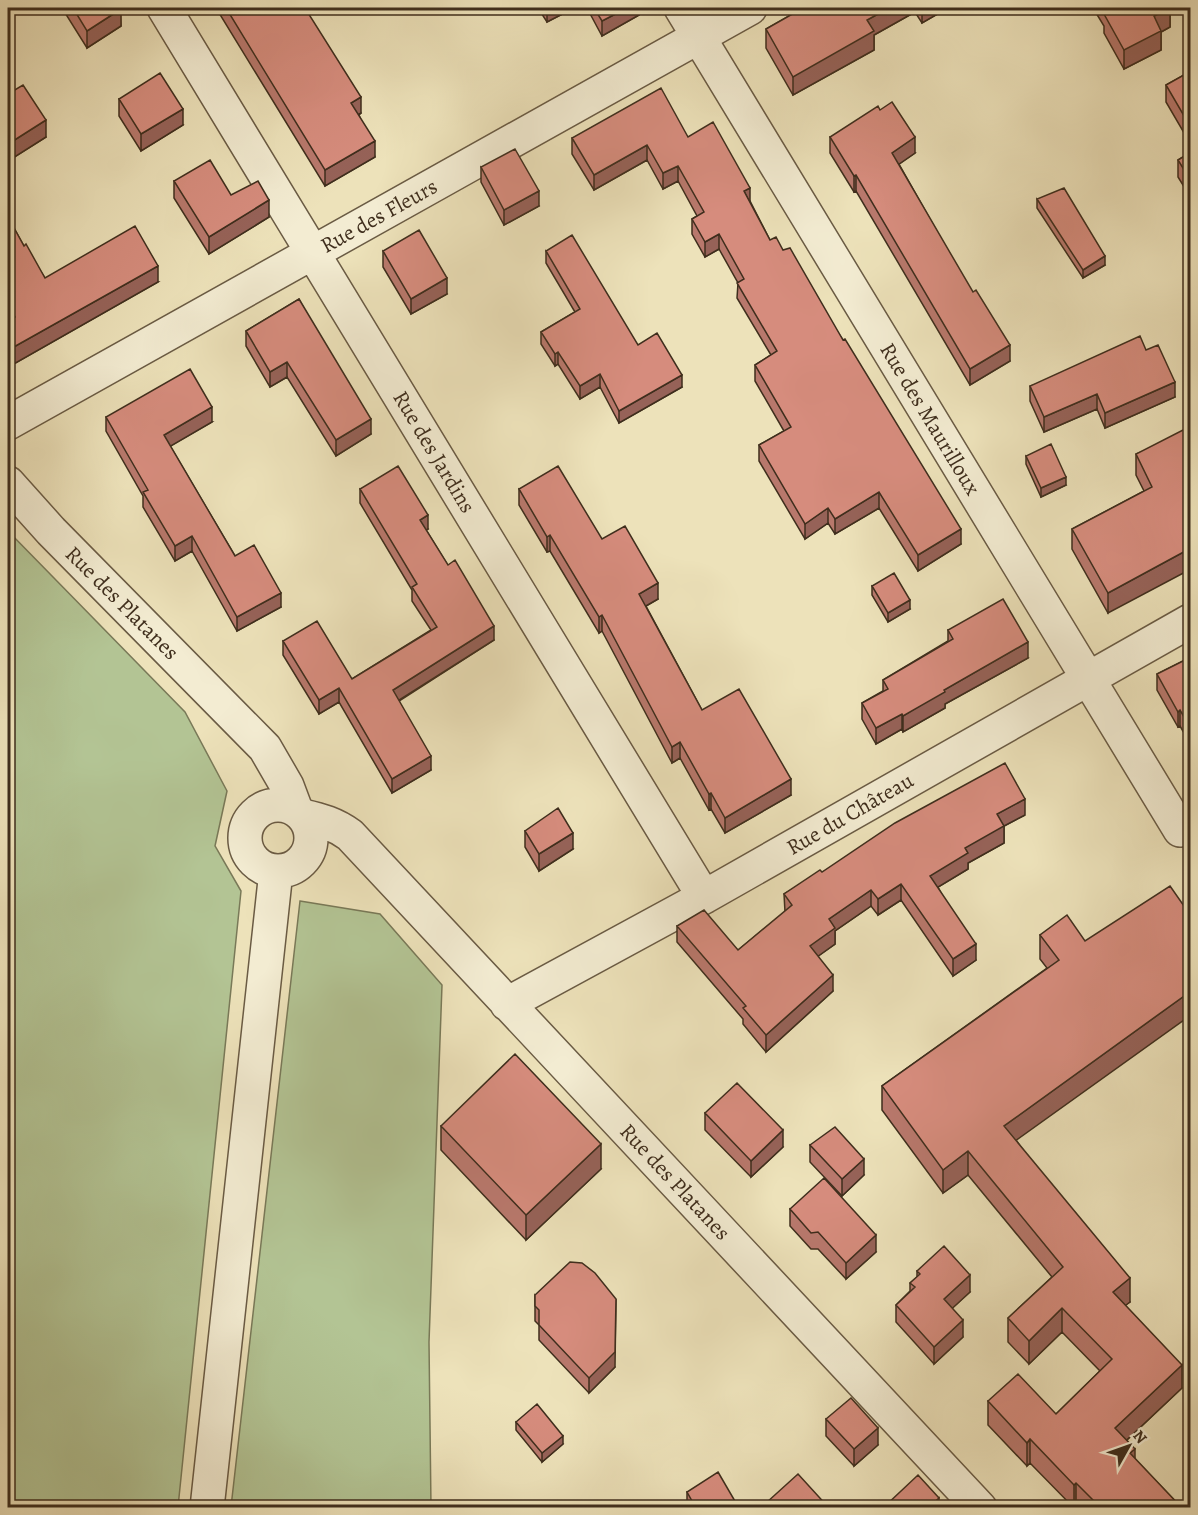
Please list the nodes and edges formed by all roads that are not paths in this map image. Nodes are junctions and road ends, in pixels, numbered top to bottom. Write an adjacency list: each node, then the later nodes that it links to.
1 (164, 8): 5 (street, Rue des Jardins)
2 (681, 8): 4 (street, Rue des Maurilloux)
3 (750, 8): 4 (street, Rue des Fleurs)
4 (698, 36): 5 (street, Rue des Fleurs); 9 (street, Rue des Maurilloux)
5 (313, 252): 6 (street, Rue des Fleurs); 17 (street, Rue des Jardins)
6 (8, 423)
7 (8, 483): 10 (street, Rue des Platanes)
8 (1191, 621): 9 (street, Rue du Château)
9 (1089, 678): 13 (street, Rue des Maurilloux); 17 (street, Rue du Château)
10 (239, 721): 11 (street, Rue des Platanes); 12 (street, Rue des Platanes)
11 (260, 810): 12 (street, Rue des Platanes); 16 (street)
12 (299, 813): 14 (street, Rue des Platanes); 15 (street, Rue des Platanes)
13 (1180, 830)
14 (370, 857): 15 (street); 18 (street, Rue des Platanes)
15 (305, 858): 16 (street)
16 (276, 871): 19 (street)
17 (704, 897): 18 (street, Rue du Château)
18 (507, 1004): 20 (street, Rue des Platanes)
19 (207, 1508)
20 (980, 1508)

